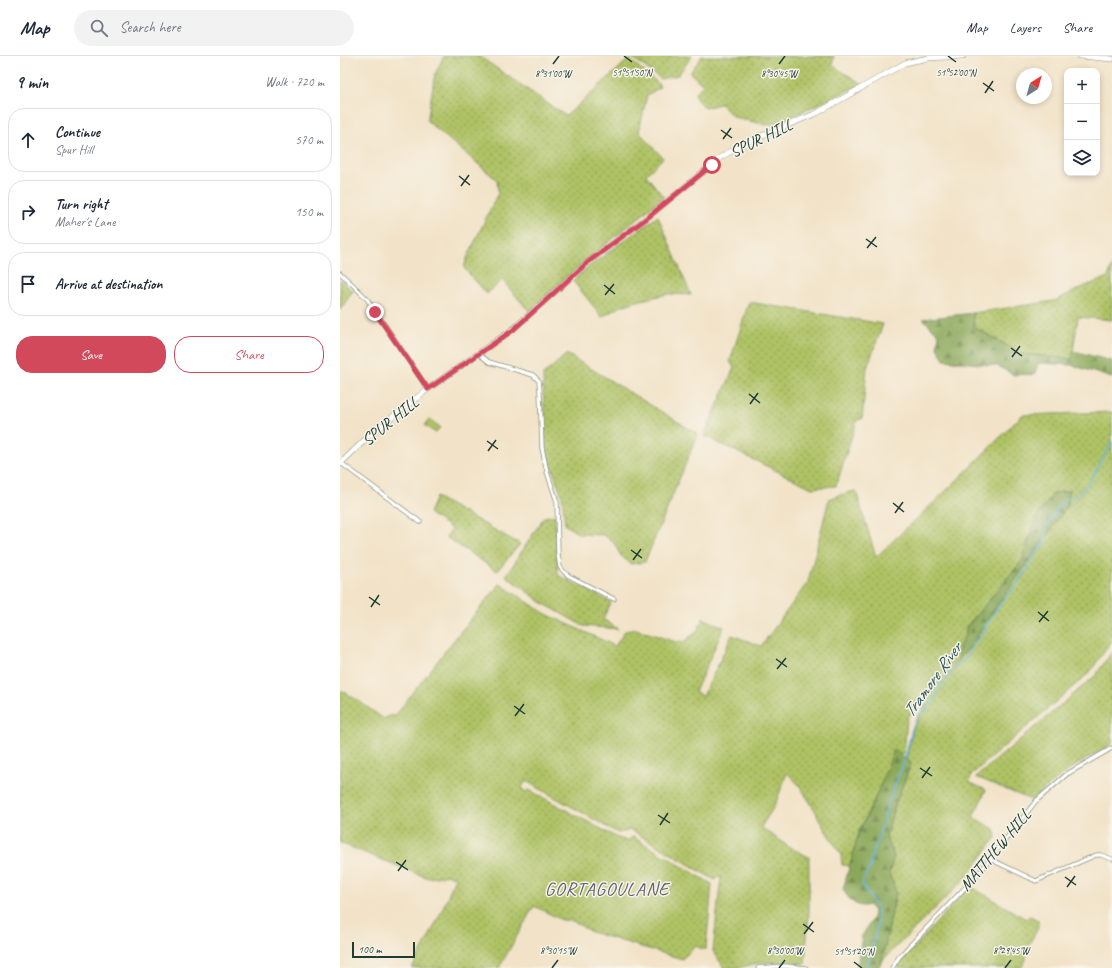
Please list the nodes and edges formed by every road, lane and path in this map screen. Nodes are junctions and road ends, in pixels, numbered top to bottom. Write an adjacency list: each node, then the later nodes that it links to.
1 (963, 56): 5 (street, SPUR HILL)
2 (1080, 56): 3 (street)
3 (1112, 59)
4 (340, 273): 6 (street)
5 (479, 354): 6 (street, SPUR HILL); 9 (street)
6 (428, 389): 7 (street, SPUR HILL)
7 (340, 464): 8 (street)
8 (420, 522)
9 (614, 599)
10 (1112, 748): 11 (street, MATTHEW HILL)
11 (990, 859): 12 (street); 15 (street, MATTHEW HILL)
12 (1112, 859)
13 (758, 968): 14 (street)
14 (806, 968)
15 (892, 968)

